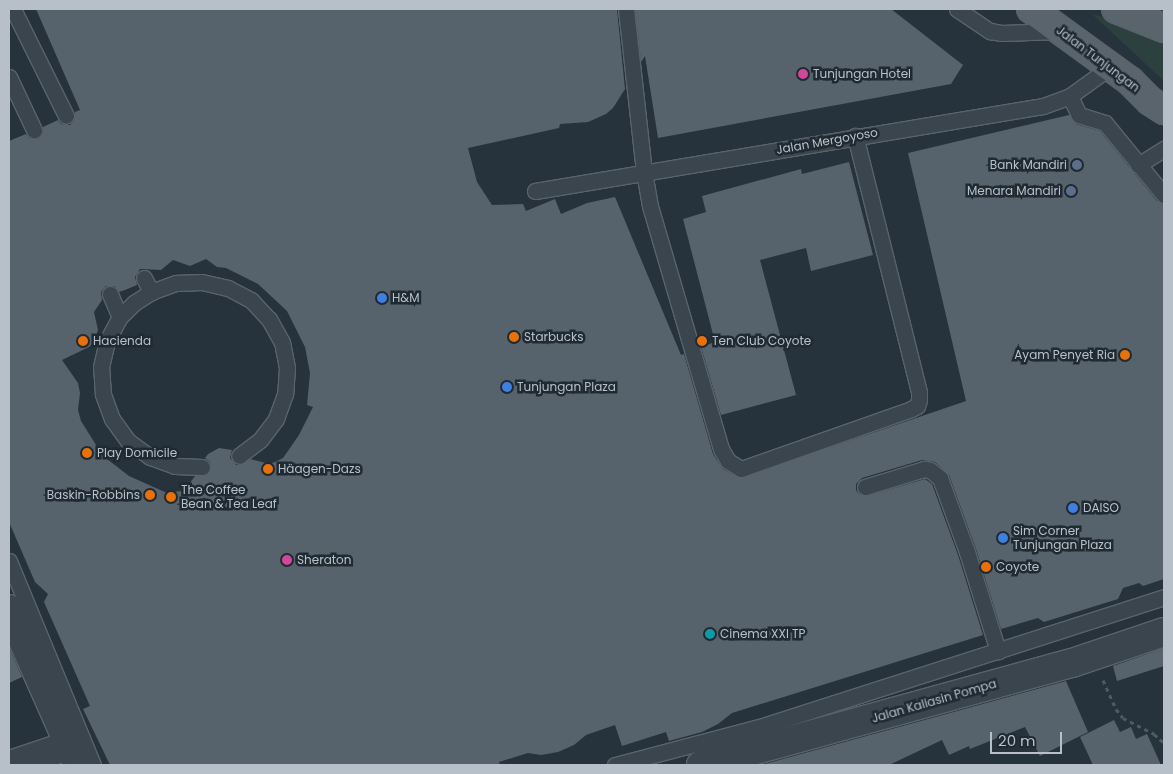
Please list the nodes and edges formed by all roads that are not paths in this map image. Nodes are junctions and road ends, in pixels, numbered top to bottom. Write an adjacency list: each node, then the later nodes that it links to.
1 (13, 9): 12 (lane)
2 (626, 9): 17 (lane)
3 (957, 9): 7 (lane)
4 (1031, 9): 7 (main road, Jalan Tunjungan)
5 (1116, 9): 6 (main road)
6 (1164, 28)
7 (1062, 31): 8 (main road, Jalan Tunjungan)
8 (1110, 67): 10 (lane, Jalan Mergoyoso); 11 (main road, Jalan Tunjungan)
9 (9, 77): 13 (lane)
10 (1070, 96): 14 (lane, Jalan Mergoyoso); 16 (lane)
11 (1160, 111)
12 (66, 116)
13 (34, 130)
14 (855, 136): 17 (lane, Jalan Mergoyoso); 17 (lane)
15 (1164, 149): 16 (lane)
16 (1138, 165): 19 (lane)
17 (644, 172): 18 (lane, Jalan Mergoyoso)
18 (535, 191)
19 (1164, 195)
20 (144, 278): 21 (lane)
21 (151, 292): 23 (lane); 24 (lane)
22 (110, 294): 23 (lane)
23 (120, 317): 25 (lane)
24 (239, 456)
25 (202, 467)
26 (865, 487): 31 (lane)
27 (9, 561): 34 (lane)
28 (1164, 597): 31 (lane)
29 (9, 609): 32 (street)
30 (1164, 632): 36 (street, Jalan Kaliasin Pompa)
31 (998, 651): 35 (lane)
32 (74, 755): 33 (street)
33 (10, 765)
34 (93, 765)
35 (615, 765)
36 (701, 765)

